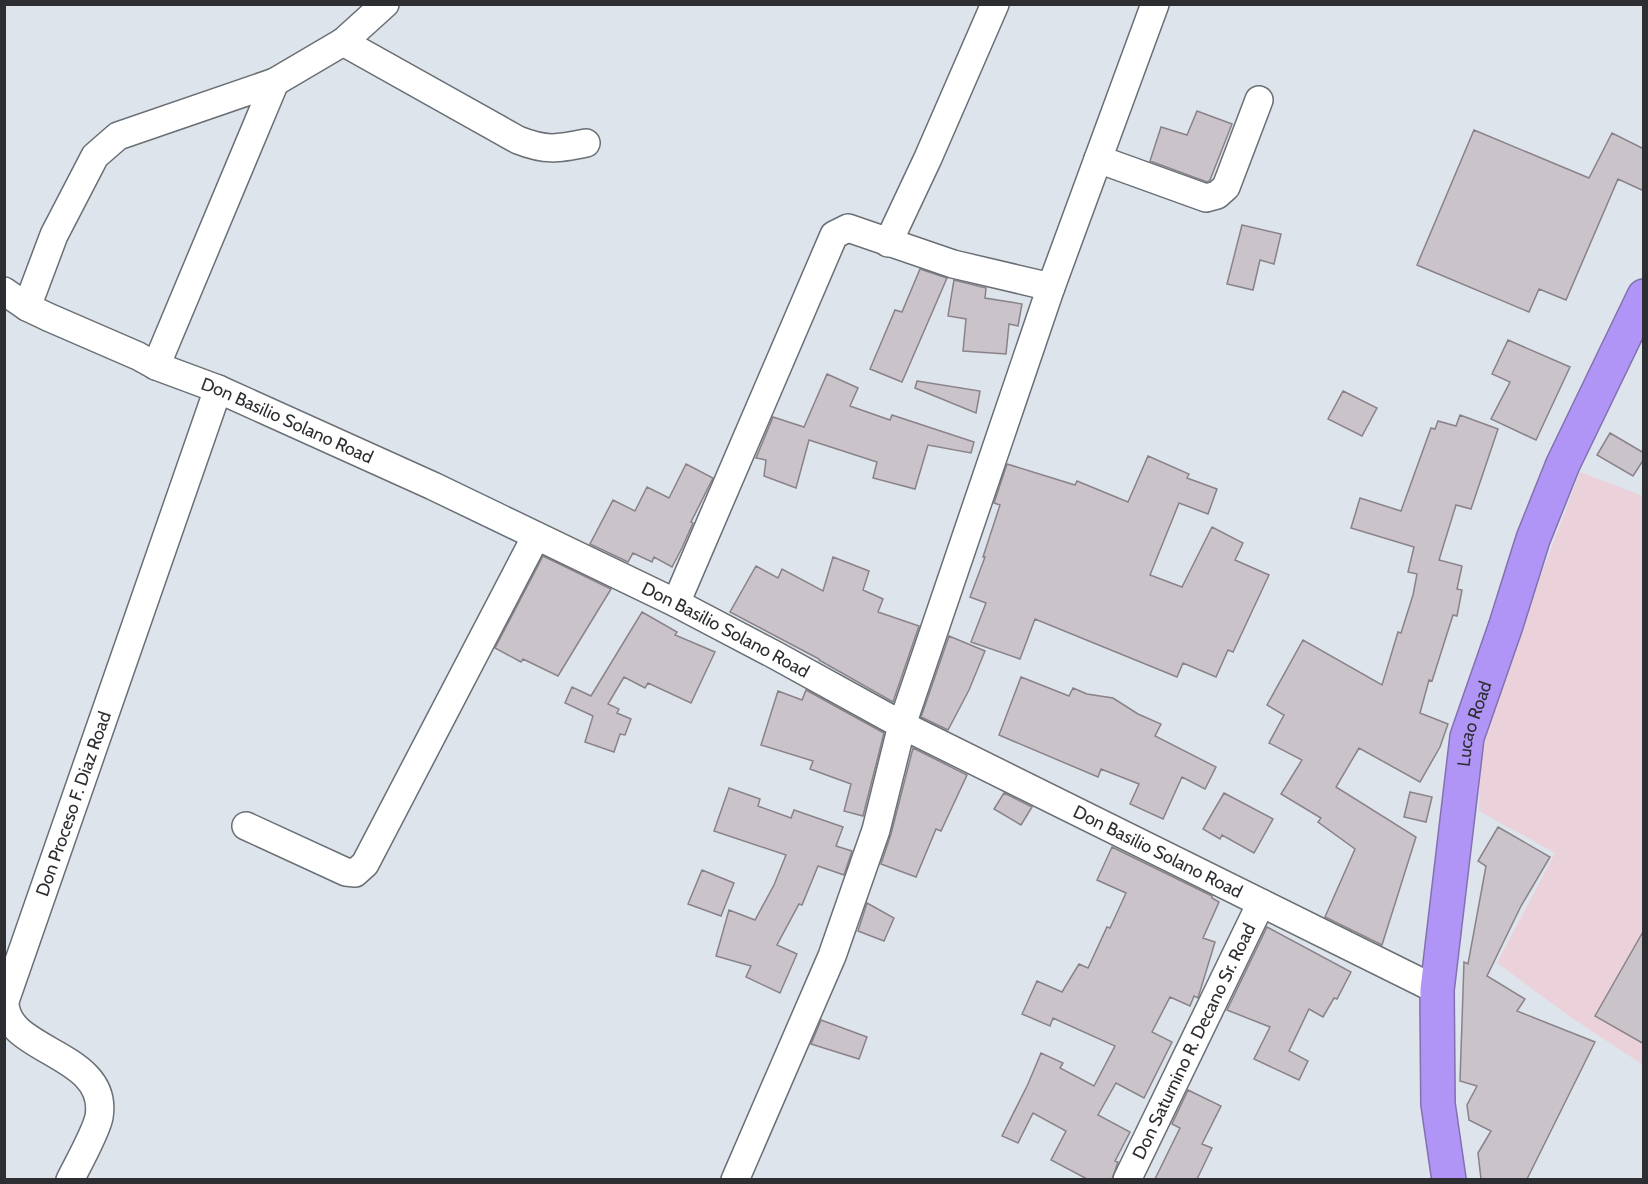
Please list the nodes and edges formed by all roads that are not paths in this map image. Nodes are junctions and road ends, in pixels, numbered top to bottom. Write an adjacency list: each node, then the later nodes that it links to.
1 (385, 4): 4 (street)
2 (995, 4): 9 (street)
3 (1155, 4): 8 (street)
4 (343, 42): 5 (street); 7 (street)
5 (275, 82): 13 (street); 14 (street)
6 (1259, 100): 8 (street)
7 (586, 143)
8 (1098, 159): 10 (street)
9 (888, 243): 10 (street); 17 (street)
10 (1051, 287): 18 (street)
11 (4, 291): 13 (street, Don Basilio Solano Road)
12 (1644, 296): 21 (highway, Lucao Road)
13 (27, 307): 14 (street, Don Basilio Solano Road)
14 (156, 366): 15 (street, Don Basilio Solano Road)
15 (218, 389): 16 (street, Don Basilio Solano Road); 22 (street, Don Proceso F. Diaz Road)
16 (536, 536): 17 (street, Don Basilio Solano Road); 19 (street)
17 (676, 603): 18 (street, Don Basilio Solano Road)
18 (902, 725): 20 (street, Don Basilio Solano Road); 23 (street)
19 (246, 826)
20 (1262, 903): 21 (street, Don Basilio Solano Road); 24 (street, Don Saturnino R. Decano Sr. Road)
21 (1437, 990): 25 (highway, Lucao Road)
22 (70, 1179)
23 (735, 1179)
24 (1127, 1179)
25 (1449, 1179)

